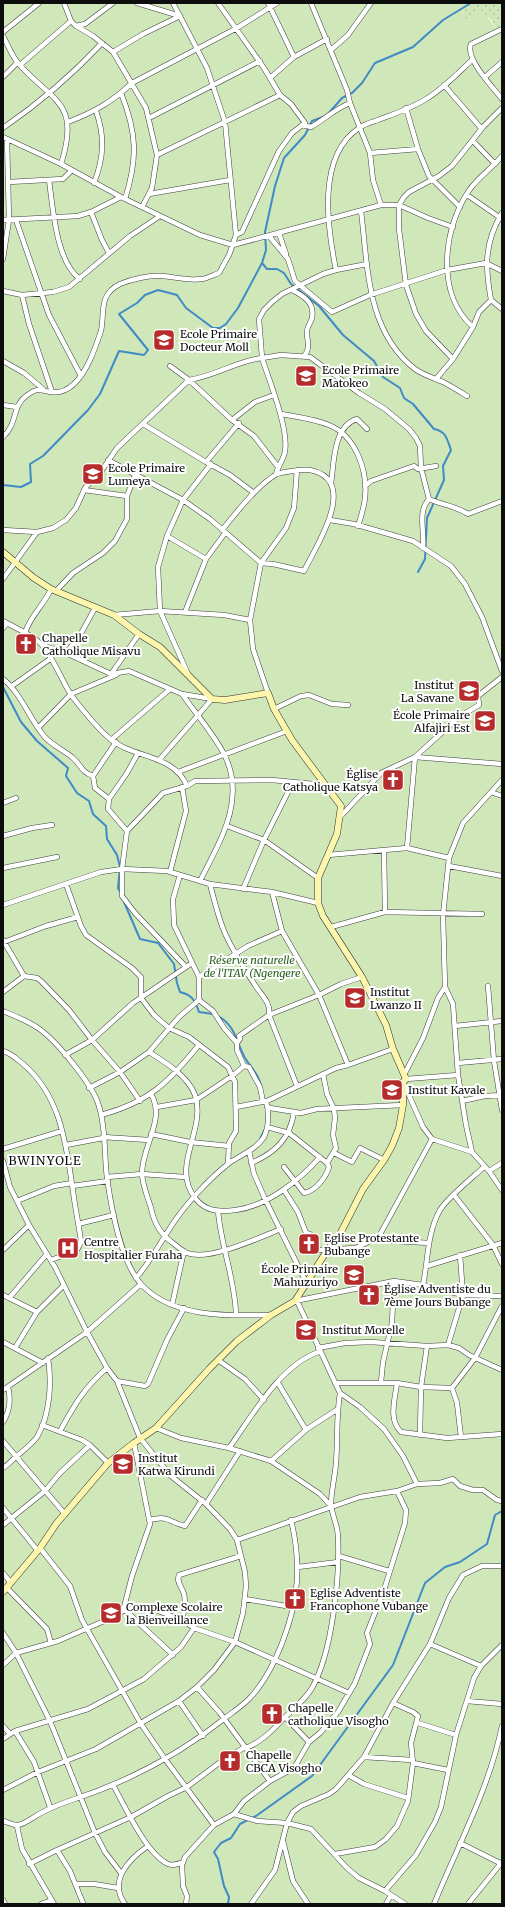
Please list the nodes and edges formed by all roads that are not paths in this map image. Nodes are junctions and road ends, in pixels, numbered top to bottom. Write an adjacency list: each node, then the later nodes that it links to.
1 (38, 3): 16 (street)
2 (64, 3): 12 (street)
3 (113, 3): 13 (street)
4 (136, 3): 11 (street)
5 (173, 3): 11 (street)
6 (218, 3): 14 (street)
7 (277, 3): 10 (street)
8 (311, 3): 18 (street)
9 (371, 3): 21 (street)
10 (269, 5): 14 (street); 23 (street)
11 (180, 16): 20 (street); 22 (street)
12 (71, 21): 13 (street); 27 (street)
13 (76, 26): 19 (street)
14 (237, 28): 20 (street); 25 (street)
15 (502, 29): 24 (street)
16 (3, 32)
17 (3, 36): 27 (street)
18 (326, 39): 21 (street); 23 (street)
19 (102, 43): 22 (street); 34 (street)
20 (197, 49): 31 (street); 32 (street)
21 (331, 50): 38 (street)
22 (113, 52): 31 (street)
23 (294, 57): 30 (street)
24 (472, 60): 29 (street); 33 (street)
25 (260, 61): 30 (street); 32 (street)
26 (502, 62): 29 (street)
27 (18, 64): 28 (street); 34 (street)
28 (3, 77)
29 (485, 77): 37 (street)
30 (270, 78): 36 (street)
31 (132, 83): 35 (street); 42 (street)
32 (214, 85): 42 (street); 44 (street)
33 (444, 85): 39 (street); 47 (street)
34 (49, 92): 43 (street); 48 (street)
35 (121, 93): 41 (street); 66 (street)
36 (280, 95): 44 (street); 45 (street)
37 (502, 99)
38 (350, 101): 45 (street); 46 (street)
39 (406, 108): 46 (street); 51 (street)
40 (502, 108): 47 (street)
41 (96, 111): 43 (street); 63 (street)
42 (149, 118): 53 (street)
43 (68, 122): 55 (street)
44 (225, 122): 53 (street); 60 (street)
45 (306, 126): 82 (street)
46 (360, 127): 52 (street); 76 (street)
47 (483, 127): 50 (street)
48 (3, 128)
49 (5, 138): 55 (street); 58 (street)
50 (473, 141): 56 (street); 61 (street)
51 (418, 149): 52 (street); 61 (street)
52 (370, 153): 67 (street)
53 (157, 155): 64 (street)
54 (502, 156): 56 (street)
55 (61, 164): 57 (street)
56 (496, 164): 65 (street)
57 (72, 170): 59 (street); 63 (street)
58 (6, 171): 62 (street)
59 (49, 180): 62 (street); 75 (street)
60 (230, 180): 64 (street); 82 (street)
61 (432, 180): 68 (street); 70 (street)
62 (9, 182): 78 (street)
63 (94, 183): 66 (street)
64 (149, 194): 69 (street)
65 (467, 195): 70 (street); 74 (street)
66 (123, 198): 69 (street); 72 (street)
67 (381, 205): 68 (street); 71 (street)
68 (399, 205): 80 (street); 94 (street)
69 (142, 207): 73 (street)
70 (460, 207): 80 (street)
71 (361, 211): 76 (street); 89 (street)
72 (91, 212): 75 (street); 85 (street)
73 (160, 216): 84 (street); 85 (street)
74 (501, 217): 88 (street)
75 (54, 218): 79 (street); 93 (street)
76 (329, 218): 81 (street); 90 (street)
77 (3, 220): 78 (street)
78 (9, 220): 79 (street); 86 (street)
79 (16, 220): 98 (street)
80 (453, 227): 91 (street)
81 (279, 233): 83 (street); 87 (street)
82 (236, 235): 84 (street)
83 (269, 236): 84 (street); 87 (street)
84 (233, 245): 109 (street)
85 (109, 253): 93 (street)
86 (3, 259)
87 (288, 260): 95 (street)
88 (486, 263): 91 (street); 92 (street); 101 (street)
89 (367, 264): 90 (street); 100 (street)
90 (336, 270): 95 (street)
91 (447, 270): 94 (street); 103 (street)
92 (502, 271)
93 (80, 279): 98 (street)
94 (406, 285): 100 (street); 106 (street)
95 (299, 286): 97 (street); 100 (street)
96 (3, 290): 99 (street)
97 (292, 290): 104 (street); 105 (street)
98 (41, 293): 99 (street); 109 (street)
99 (22, 295): 113 (street)
100 (370, 295): 110 (street)
101 (491, 300): 102 (street); 103 (street)
102 (502, 309)
103 (473, 327): 106 (street)
104 (304, 356): 105 (street); 130 (street)
105 (262, 358): 111 (street); 114 (street)
106 (453, 359): 110 (street)
107 (3, 361): 112 (street)
108 (170, 366): 111 (street)
109 (81, 376): 113 (street)
110 (436, 379): 115 (street)
111 (189, 380): 119 (street); 120 (street)
112 (43, 389): 113 (street); 117 (street)
113 (52, 392)
114 (274, 395): 118 (street); 119 (street)
115 (466, 396)
116 (3, 405): 117 (street)
117 (17, 407): 124 (street)
118 (281, 414): 123 (street); 129 (street)
119 (232, 420): 121 (street)
120 (143, 424): 125 (street); 126 (street)
121 (239, 424): 126 (street); 129 (street)
122 (367, 429): 123 (street)
123 (342, 433): 134 (street); 135 (street)
124 (3, 437)
125 (108, 460): 133 (street); 136 (street)
126 (206, 462): 127 (street)
127 (211, 464): 137 (street); 140 (street)
128 (436, 466): 130 (street)
129 (278, 467): 132 (street)
130 (421, 468): 135 (street); 139 (street)
131 (297, 470): 132 (street); 134 (street); 152 (street)
132 (276, 474): 137 (street)
133 (135, 475): 138 (street); 140 (street)
134 (331, 484): 142 (street)
135 (365, 486): 143 (street)
136 (84, 490): 138 (street); 145 (street)
137 (254, 493): 146 (street)
138 (127, 496): 154 (street)
139 (429, 499): 141 (street); 148 (street)
140 (183, 500): 146 (street); 147 (street)
141 (502, 501)
142 (330, 520): 143 (street); 152 (street)
143 (358, 526): 148 (street)
144 (3, 530): 145 (street)
145 (37, 532): 151 (street)
146 (223, 532): 150 (street); 152 (street)
147 (167, 536): 150 (street); 156 (street)
148 (423, 548): 168 (street)
149 (3, 552): 151 (street)
150 (206, 559): 157 (street)
151 (15, 562): 153 (street); 154 (street)
152 (261, 563): 159 (street)
153 (3, 579)
154 (53, 590): 155 (street); 162 (street)
155 (95, 608): 158 (street); 165 (street)
156 (160, 611): 157 (street); 158 (street); 170 (street)
157 (185, 612): 159 (street)
158 (114, 616): 163 (street)
159 (250, 620): 175 (street)
160 (5, 622): 161 (street); 162 (street)
161 (3, 628)
162 (25, 633): 164 (street)
163 (138, 634): 169 (street); 170 (street)
164 (42, 645): 165 (street); 166 (street)
165 (66, 653): 169 (street)
166 (50, 659): 173 (street); 176 (street)
167 (129, 671): 169 (street); 174 (street); 176 (street)
168 (502, 671)
169 (112, 674)
170 (188, 674): 178 (street)
171 (502, 677): 188 (street)
172 (3, 679): 173 (street)
173 (12, 686): 182 (street)
174 (170, 689): 177 (street); 184 (street)
175 (268, 693): 178 (street); 180 (street)
176 (71, 694): 182 (street); 184 (street)
177 (182, 694): 178 (street); 181 (street)
178 (212, 698): 181 (street)
179 (348, 705): 180 (street)
180 (274, 709): 183 (street)
181 (197, 717): 187 (street); 189 (street)
182 (38, 728): 192 (street)
183 (287, 731): 187 (street); 196 (street)
184 (111, 740): 185 (street)
185 (116, 742): 186 (street); 192 (street)
186 (138, 753): 189 (street); 201 (street)
187 (224, 755): 191 (street); 193 (street)
188 (415, 757): 190 (street); 203 (street); 209 (street)
189 (160, 759): 191 (street)
190 (502, 764)
191 (178, 772): 197 (street)
192 (93, 776): 201 (street)
193 (233, 780): 195 (street); 197 (street); 205 (street)
194 (502, 780): 198 (street)
195 (293, 782): 196 (street); 208 (street)
196 (324, 784): 203 (street)
197 (185, 786): 206 (street); 217 (street)
198 (491, 792): 199 (street); 213 (street)
199 (502, 796)
200 (16, 798): 202 (street)
201 (109, 798): 206 (street)
202 (3, 803)
203 (340, 817): 211 (street)
204 (52, 825): 207 (street)
205 (227, 826): 208 (street); 221 (street)
206 (127, 831): 216 (street)
207 (3, 836)
208 (264, 840): 220 (street); 224 (street)
209 (407, 848): 210 (street); 213 (street)
210 (384, 851): 211 (street); 228 (street)
211 (328, 855): 220 (street)
212 (57, 857): 215 (street)
213 (448, 858): 214 (street)
214 (448, 866): 219 (street); 230 (street)
215 (3, 868)
216 (122, 869): 217 (street); 222 (street); 237 (street)
217 (170, 872): 218 (street)
218 (180, 875): 221 (street); 236 (street)
219 (502, 876)
220 (318, 878): 226 (street)
221 (200, 881): 223 (street)
222 (66, 884): 227 (street); 231 (street)
223 (210, 884): 224 (street); 235 (street)
224 (244, 889): 225 (street)
225 (272, 892): 226 (street); 233 (street)
226 (318, 903): 232 (street)
227 (3, 905)
228 (385, 912): 230 (street); 232 (street)
229 (482, 914): 230 (street)
230 (443, 915): 242 (street)
231 (78, 917): 234 (street); 245 (street)
232 (331, 927): 240 (street)
233 (282, 931): 235 (street); 244 (street)
234 (4, 941): 238 (street)
235 (237, 954): 239 (street); 248 (street)
236 (192, 963): 237 (street); 239 (street)
237 (186, 967): 245 (street)
238 (24, 976): 243 (street); 253 (street)
239 (199, 977): 246 (street)
240 (362, 977): 244 (street); 256 (street)
241 (488, 986): 250 (street)
242 (445, 987): 251 (street); 270 (street)
243 (3, 992)
244 (319, 995): 248 (street); 263 (street)
245 (141, 998): 252 (street); 253 (street)
246 (199, 1000): 252 (street); 254 (street)
247 (3, 1011): 259 (street)
248 (269, 1015): 254 (street); 271 (street)
249 (502, 1021): 250 (street)
250 (491, 1023): 251 (street); 261 (street)
251 (455, 1026): 262 (street)
252 (169, 1028): 255 (street); 258 (street)
253 (92, 1040): 259 (street); 265 (street)
254 (238, 1041): 264 (street)
255 (198, 1046): 266 (street); 269 (street)
256 (393, 1048): 263 (street); 270 (street)
257 (3, 1051): 288 (street)
258 (149, 1052): 265 (street); 266 (street)
259 (65, 1055): 272 (street)
260 (502, 1059): 261 (street)
261 (494, 1061): 262 (street); 274 (street)
262 (458, 1063): 268 (street)
263 (348, 1065): 267 (street)
264 (244, 1066): 269 (street); 277 (street)
265 (120, 1072): 272 (street); 276 (street)
266 (177, 1072): 273 (street); 275 (street)
267 (323, 1074): 271 (street); 283 (street)
268 (458, 1075): 270 (street); 278 (street)
269 (232, 1076): 275 (street); 282 (street)
270 (404, 1079): 279 (street); 292 (street)
271 (297, 1086): 277 (street)
272 (89, 1088): 286 (street)
273 (151, 1094): 276 (street); 281 (street)
274 (501, 1095): 278 (street); 284 (street)
275 (196, 1100): 281 (street); 294 (street)
276 (140, 1101): 286 (street)
277 (265, 1101): 280 (street); 282 (street)
278 (462, 1101): 300 (street)
279 (403, 1105): 283 (street); 302 (street)
280 (268, 1106): 285 (street); 287 (street)
281 (157, 1107): 290 (street)
282 (236, 1107): 296 (street)
283 (334, 1109): 285 (street); 299 (street)
284 (502, 1110)
285 (294, 1112): 289 (street)
286 (101, 1115): 291 (street)
287 (267, 1127): 289 (street); 298 (street)
288 (62, 1131): 295 (street); 297 (street)
289 (289, 1133): 301 (street); 304 (street)
290 (151, 1134): 293 (street); 294 (street)
291 (103, 1138): 293 (street); 295 (street); 314 (street)
292 (432, 1139): 300 (street); 329 (street)
293 (149, 1140): 311 (street)
294 (190, 1142): 296 (street); 313 (street)
295 (66, 1145): 316 (street)
296 (229, 1146): 307 (street)
297 (3, 1150)
298 (249, 1151): 304 (street); 307 (street)
299 (334, 1152): 302 (street); 305 (street)
300 (472, 1152): 309 (street)
301 (320, 1157): 305 (street); 315 (street)
302 (384, 1160): 333 (street)
303 (3, 1161): 312 (street)
304 (251, 1163): 321 (street)
305 (327, 1163): 315 (street)
306 (502, 1163): 310 (street)
307 (228, 1164): 320 (street)
308 (284, 1167): 315 (street)
309 (484, 1167): 310 (street); 319 (street)
310 (489, 1171): 318 (street)
311 (142, 1174): 313 (street); 314 (street); 328 (street)
312 (4, 1176): 322 (street)
313 (185, 1177): 320 (street)
314 (107, 1179): 316 (street); 324 (street)
315 (295, 1181): 317 (street)
316 (72, 1184): 322 (street); 325 (street)
317 (284, 1190): 321 (street); 333 (street)
318 (502, 1190)
319 (454, 1195): 331 (street); 332 (street)
320 (194, 1197): 323 (street); 328 (street)
321 (265, 1199): 323 (street); 327 (street)
322 (17, 1201): 326 (street)
323 (218, 1211): 336 (street)
324 (114, 1215): 325 (street); 342 (street)
325 (78, 1224): 339 (street)
326 (29, 1225): 334 (street); 337 (street)
327 (281, 1229): 336 (street); 345 (street)
328 (164, 1237): 335 (street); 342 (street)
329 (377, 1240): 331 (street); 333 (street)
330 (502, 1242): 332 (street)
331 (429, 1243): 341 (street)
332 (493, 1245): 338 (street); 340 (street)
333 (328, 1249): 345 (street)
334 (3, 1250)
335 (184, 1251): 336 (street); 353 (street)
336 (224, 1251): 357 (street)
337 (46, 1254): 339 (street); 350 (street)
338 (460, 1255): 341 (street); 349 (street)
339 (51, 1260): 346 (street)
340 (502, 1264)
341 (427, 1266): 347 (street)
342 (136, 1278): 344 (street)
343 (394, 1281): 347 (street); 352 (street); 361 (street)
344 (140, 1284): 353 (street); 359 (street)
345 (307, 1284): 352 (street)
346 (64, 1285): 356 (street); 359 (street)
347 (423, 1285): 349 (street)
348 (3, 1295): 350 (street)
349 (463, 1295): 351 (street); 362 (street)
350 (10, 1297): 356 (street)
351 (502, 1297)
352 (296, 1301): 358 (street); 365 (street)
353 (172, 1305): 355 (street)
354 (502, 1306): 367 (street)
355 (184, 1308): 357 (street); 372 (street)
356 (38, 1312): 364 (street)
357 (236, 1314): 358 (street)
358 (271, 1315): 368 (street)
359 (87, 1332): 366 (street); 370 (street)
360 (3, 1342): 364 (street)
361 (388, 1344): 363 (street); 365 (street); 373 (street)
362 (448, 1345): 363 (street); 367 (street)
363 (427, 1346): 377 (street)
364 (15, 1348): 369 (street)
365 (319, 1350): 374 (street); 375 (street)
366 (48, 1358): 369 (street); 384 (street)
367 (475, 1358): 371 (street); 379 (street)
368 (218, 1360): 381 (street); 385 (street)
369 (43, 1363): 378 (street)
370 (107, 1368): 372 (street); 387 (street)
371 (502, 1370)
372 (117, 1381): 391 (street)
373 (381, 1382): 375 (street); 376 (street)
374 (278, 1383): 381 (street); 386 (street)
375 (335, 1383): 380 (street)
376 (397, 1383): 377 (street); 389 (street)
377 (421, 1387): 379 (street); 389 (street)
378 (5, 1388): 383 (street)
379 (452, 1388): 390 (street)
380 (340, 1393): 382 (street); 401 (street)
381 (264, 1400): 395 (street)
382 (338, 1409): 386 (street); 407 (street)
383 (3, 1422)
384 (42, 1425): 387 (street); 397 (street)
385 (156, 1428): 391 (street); 395 (street)
386 (306, 1430): 398 (street)
387 (60, 1431): 394 (street)
388 (502, 1434): 390 (street)
389 (420, 1435): 390 (street)
390 (461, 1437)
391 (140, 1438): 393 (street); 404 (street)
392 (3, 1441): 397 (street)
393 (134, 1443): 399 (street); 411 (street)
394 (90, 1445): 399 (street); 402 (street)
395 (229, 1448): 396 (street)
396 (240, 1451): 398 (street); 406 (street)
397 (16, 1457): 400 (street); 402 (street)
398 (271, 1461): 407 (street)
399 (108, 1463): 409 (street)
400 (3, 1468)
401 (417, 1484): 403 (street); 405 (street)
402 (45, 1491): 409 (street); 410 (street)
403 (397, 1491): 407 (street); 421 (street)
404 (202, 1500): 406 (street); 411 (street)
405 (502, 1501)
406 (206, 1504): 414 (street)
407 (331, 1506): 412 (street); 417 (street)
408 (3, 1508): 410 (street)
409 (64, 1513): 415 (street)
410 (12, 1518): 413 (street); 415 (street)
411 (149, 1520): 426 (street)
412 (292, 1520): 414 (street); 420 (street)
413 (3, 1525)
414 (237, 1540): 416 (street)
415 (39, 1550): 423 (street); 428 (street)
416 (241, 1556): 424 (street); 427 (street)
417 (339, 1556): 418 (street); 421 (street)
418 (338, 1562): 420 (street); 440 (street)
419 (502, 1566): 433 (street)
420 (298, 1567): 425 (street)
421 (389, 1571): 443 (street)
422 (3, 1573): 423 (street)
423 (7, 1588): 432 (street)
424 (245, 1599): 425 (street); 431 (street)
425 (292, 1607): 437 (street)
426 (124, 1610): 427 (street); 428 (street); 436 (street)
427 (182, 1620): 429 (street)
428 (88, 1628): 432 (street); 442 (street)
429 (194, 1628): 431 (street); 436 (street)
430 (3, 1633): 435 (street)
431 (235, 1642): 437 (street); 441 (street)
432 (51, 1643): 435 (street)
433 (430, 1644): 439 (street); 446 (street)
434 (502, 1645): 439 (street)
435 (16, 1653): 438 (street); 450 (street)
436 (173, 1655): 442 (street)
437 (275, 1660): 440 (street); 449 (street)
438 (3, 1665)
439 (480, 1666): 445 (street)
440 (317, 1679): 443 (street); 448 (street)
441 (197, 1686): 444 (street); 449 (street)
442 (122, 1691): 450 (street); 452 (street)
443 (349, 1693): 460 (street)
444 (179, 1701): 452 (street); 458 (street)
445 (467, 1702): 447 (street); 457 (street)
446 (393, 1703): 451 (street); 462 (street)
447 (502, 1704)
448 (285, 1717): 460 (street); 461 (street)
449 (223, 1719): 458 (street); 461 (street)
450 (50, 1721): 455 (street); 464 (street)
451 (418, 1723): 457 (street); 465 (street)
452 (141, 1724): 463 (street); 464 (street)
453 (3, 1726): 456 (street)
454 (502, 1726): 484 (street)
455 (15, 1731): 456 (street); 467 (street)
456 (10, 1734): 459 (street)
457 (456, 1735): 466 (street)
458 (203, 1736): 463 (street)
459 (3, 1738)
460 (309, 1742): 469 (street)
461 (245, 1748): 469 (street); 471 (street)
462 (364, 1757): 465 (street); 468 (street)
463 (165, 1759): 470 (street); 471 (street)
464 (67, 1760): 467 (street); 473 (street)
465 (412, 1762): 466 (street); 474 (street)
466 (448, 1770): 494 (street)
467 (38, 1772): 472 (street); 475 (street)
468 (348, 1775): 474 (street); 479 (street)
469 (270, 1781): 476 (street)
470 (114, 1785): 473 (street); 477 (street)
471 (187, 1787): 477 (street); 480 (street)
472 (3, 1790)
473 (81, 1797): 475 (street); 482 (street)
474 (408, 1798): 487 (street)
475 (50, 1807): 481 (street)
476 (234, 1814): 479 (street); 480 (street)
477 (131, 1817): 482 (street); 485 (street)
478 (3, 1821): 481 (street)
479 (287, 1823): 483 (street); 487 (street)
480 (214, 1825): 488 (street)
481 (17, 1826): 490 (street)
482 (95, 1833): 486 (street); 491 (street)
483 (283, 1839): 503 (street); 504 (street)
484 (460, 1843): 489 (street); 507 (street)
485 (148, 1846): 488 (street); 491 (street)
486 (57, 1850): 490 (street); 492 (street)
487 (335, 1854): 494 (street)
488 (183, 1862): 502 (street)
489 (502, 1863): 508 (street)
490 (30, 1864): 497 (street)
491 (122, 1873): 493 (street)
492 (76, 1884): 493 (street); 498 (street)
493 (118, 1888): 501 (street)
494 (385, 1891): 495 (street)
495 (391, 1895): 505 (street); 506 (street)
496 (3, 1900): 499 (street)
497 (53, 1902): 500 (street)
498 (83, 1903)
499 (4, 1904)
500 (41, 1904)
501 (125, 1904)
502 (187, 1904)
503 (251, 1904)
504 (308, 1904)
505 (386, 1904)
506 (405, 1904)
507 (434, 1904)
508 (468, 1904)

